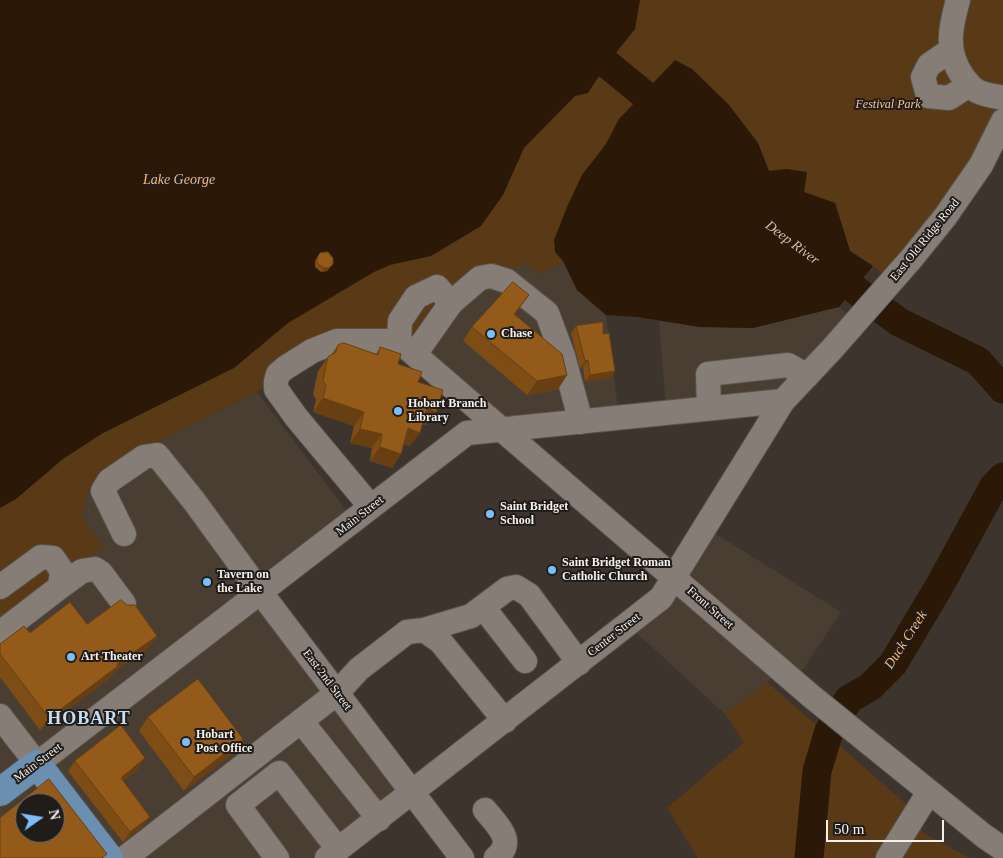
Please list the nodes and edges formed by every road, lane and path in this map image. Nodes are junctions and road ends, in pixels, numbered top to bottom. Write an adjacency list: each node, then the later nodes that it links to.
1 (958, 0): 2 (street)
2 (951, 50): 3 (street); 3 (street)
3 (969, 85): 4 (street)
4 (1003, 98)
5 (1003, 121): 7 (street, East Old Ridge Road)
6 (451, 303): 8 (street); 8 (street); 12 (street)
7 (832, 349): 9 (street, Center Street)
8 (412, 352): 13 (street, Front Street); 14 (street)
9 (807, 376): 10 (street, Center Street); 11 (street)
10 (783, 401): 11 (street, Main Street); 16 (street, Center Street)
11 (708, 408): 12 (street, Main Street)
12 (580, 422): 13 (street, Main Street)
13 (503, 430): 14 (street, Main Street); 16 (street, Front Street)
14 (372, 507): 19 (street, Main Street)
15 (124, 534): 19 (street, East 2nd Street)
16 (674, 578): 25 (street, Center Street); 32 (street, Front Street)
17 (0, 587): 18 (street)
18 (60, 587): 20 (street); 23 (street)
19 (261, 593): 26 (street, East 2nd Street); 30 (street, Main Street)
20 (124, 604)
21 (483, 607): 22 (street); 24 (street); 25 (street)
22 (424, 630): 26 (street); 29 (street)
23 (0, 633)
24 (525, 661)
25 (579, 662): 29 (street, Center Street)
26 (337, 693): 28 (street); 33 (street, East 2nd Street)
27 (0, 716): 30 (street)
28 (301, 721): 35 (street); 39 (street)
29 (505, 721): 33 (street, Center Street)
30 (37, 764): 31 (main road, Main Street); 38 (main road)
31 (0, 792)
32 (929, 792): 36 (street, Front Street); 43 (street)
33 (412, 793): 35 (street, Center Street); 41 (street, East 2nd Street)
34 (485, 810): 42 (street)
35 (378, 819): 37 (street, Center Street)
36 (1003, 849)
37 (333, 854): 40 (street)
38 (110, 858)
39 (125, 858)
40 (277, 858)
41 (462, 858)
42 (496, 858)
43 (888, 858)

